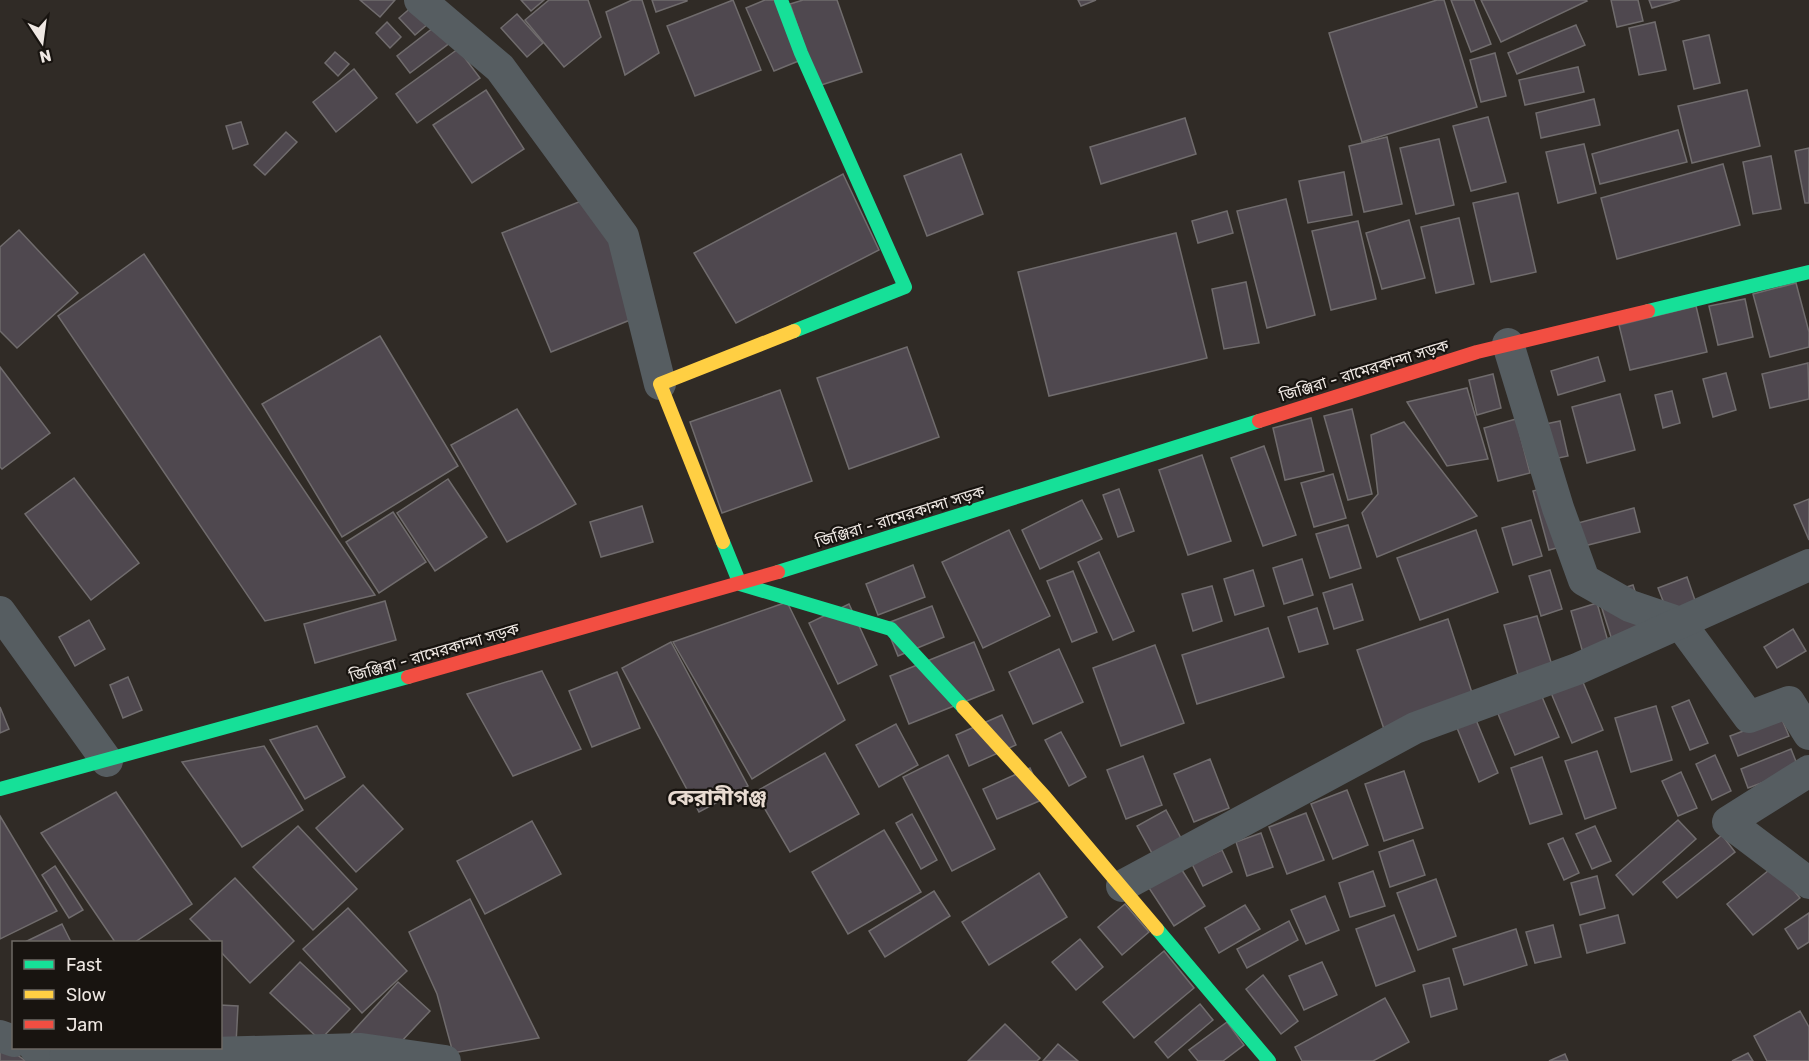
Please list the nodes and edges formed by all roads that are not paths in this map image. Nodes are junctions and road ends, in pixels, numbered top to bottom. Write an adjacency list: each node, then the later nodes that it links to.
1 (420, 0): 5 (street)
2 (781, 0): 5 (main road)
3 (1809, 272): 4 (main road, জিঞ্জিরা - রামেরকান্দা সড়ক)
4 (1508, 344): 7 (main road, জিঞ্জিরা - রামেরকান্দা সড়ক); 9 (street)
5 (660, 384): 7 (main road)
6 (1809, 566): 9 (street)
7 (740, 584): 11 (main road, জিঞ্জিরা - রামেরকান্দা সড়ক); 15 (main road)
8 (0, 612): 11 (street)
9 (1680, 623): 10 (street); 15 (street)
10 (1809, 734)
11 (107, 760): 13 (main road, জিঞ্জিরা - রামেরকান্দা সড়ক)
12 (1809, 771): 14 (street)
13 (0, 789)
14 (1809, 883)
15 (1122, 886): 19 (main road)
16 (40, 1049): 17 (street)
17 (68, 1059): 18 (street)
18 (445, 1061)
19 (1269, 1061)

